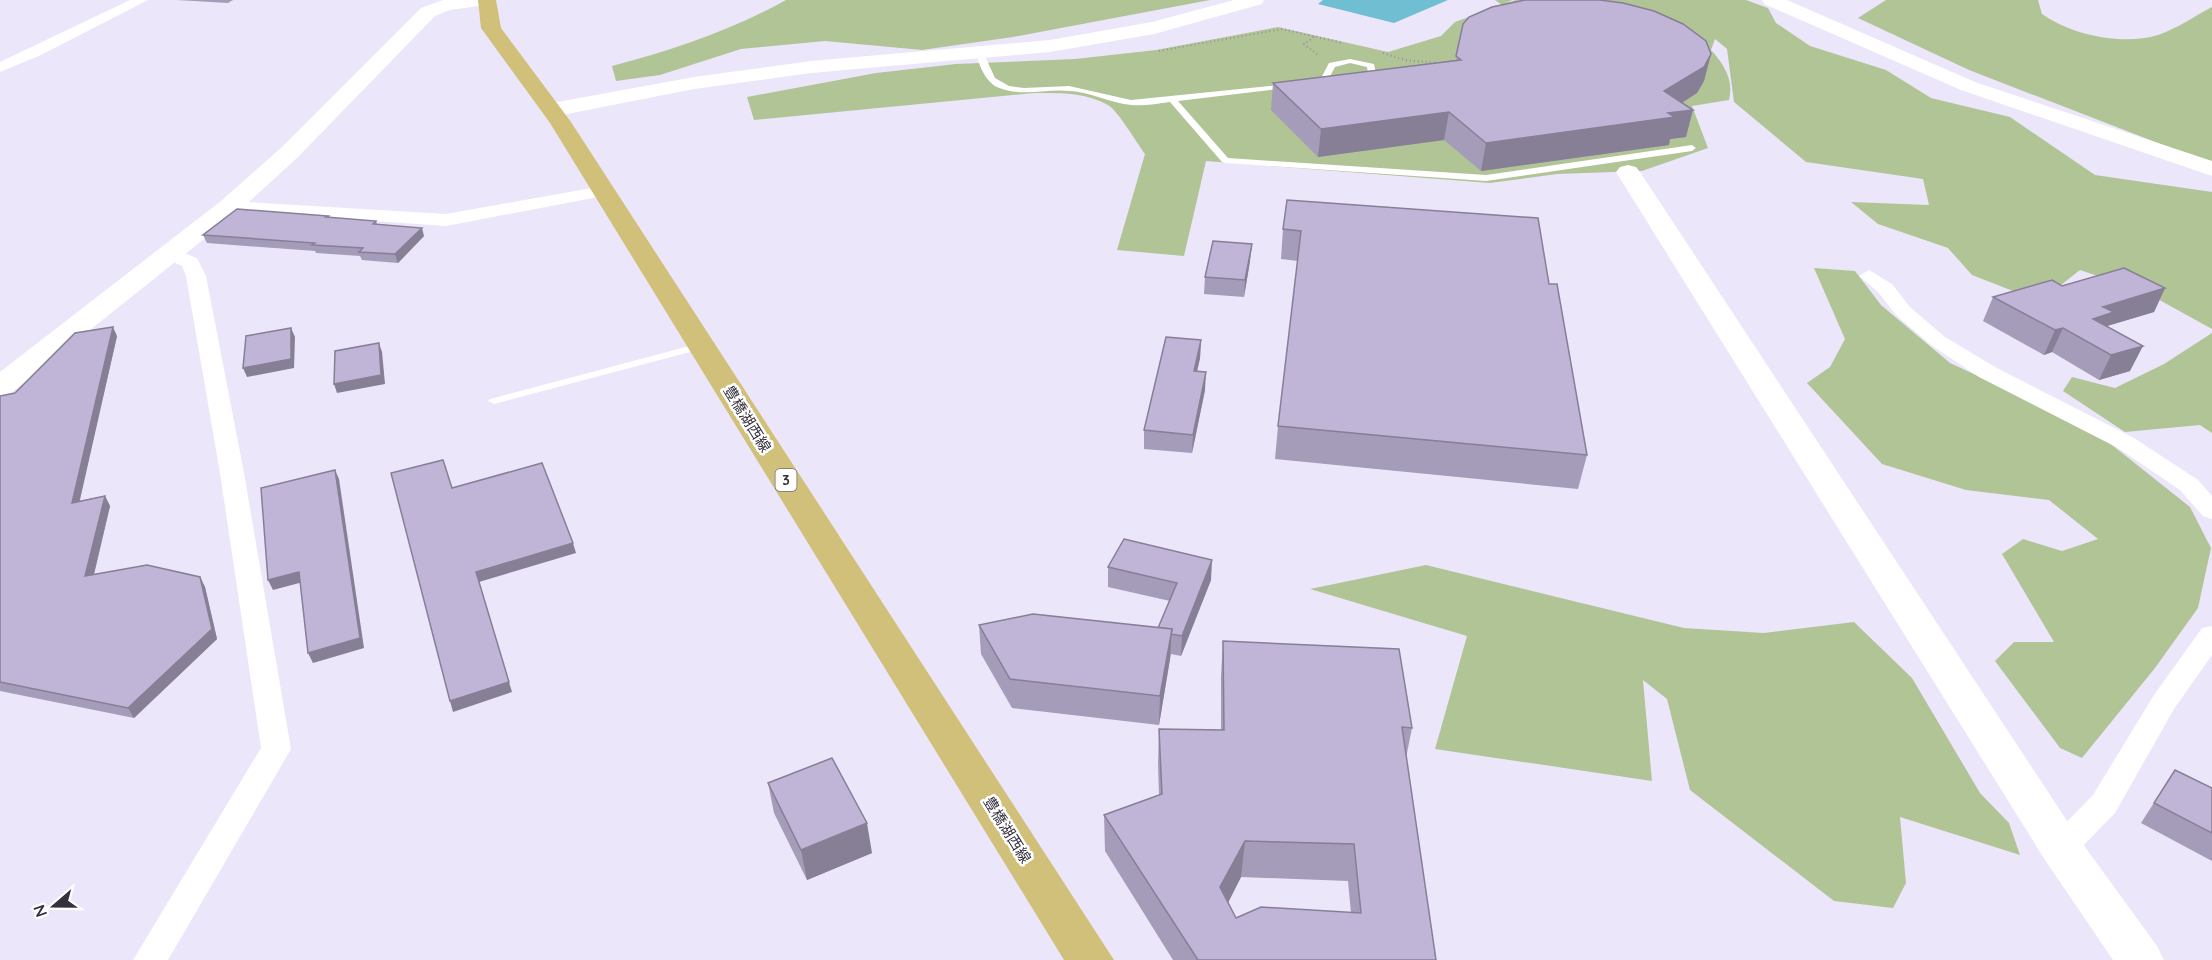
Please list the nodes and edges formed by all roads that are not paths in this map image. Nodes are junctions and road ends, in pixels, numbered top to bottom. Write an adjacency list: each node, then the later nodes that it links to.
1 (141, 0): 6 (street)
2 (487, 0): 13 (main road, 豊橋湖西線 / 3); 18 (street)
3 (1255, 0): 5 (street)
4 (1771, 0): 16 (street)
5 (980, 54): 12 (lane); 13 (street)
6 (0, 67)
7 (1351, 80): 9 (lane)
8 (1337, 81): 9 (lane)
9 (1323, 82): 10 (lane)
10 (1313, 83)
11 (1294, 85): 12 (lane)
12 (1173, 100): 15 (lane)
13 (552, 110): 17 (main road, 豊橋湖西線 / 3)
14 (1692, 148): 15 (lane)
15 (1623, 165): 26 (street)
16 (2212, 169)
17 (603, 191): 18 (street); 21 (main road, 豊橋湖西線 / 3)
18 (230, 206): 19 (street)
19 (171, 254): 22 (street); 27 (street)
20 (1869, 276): 24 (street)
21 (701, 346): 23 (lane); 28 (main road, 豊橋湖西線 / 3)
22 (0, 387)
23 (494, 401)
24 (2212, 511)
25 (2212, 635): 26 (street)
26 (2061, 848): 29 (street)
27 (150, 960)
28 (1090, 960)
29 (2140, 960)

